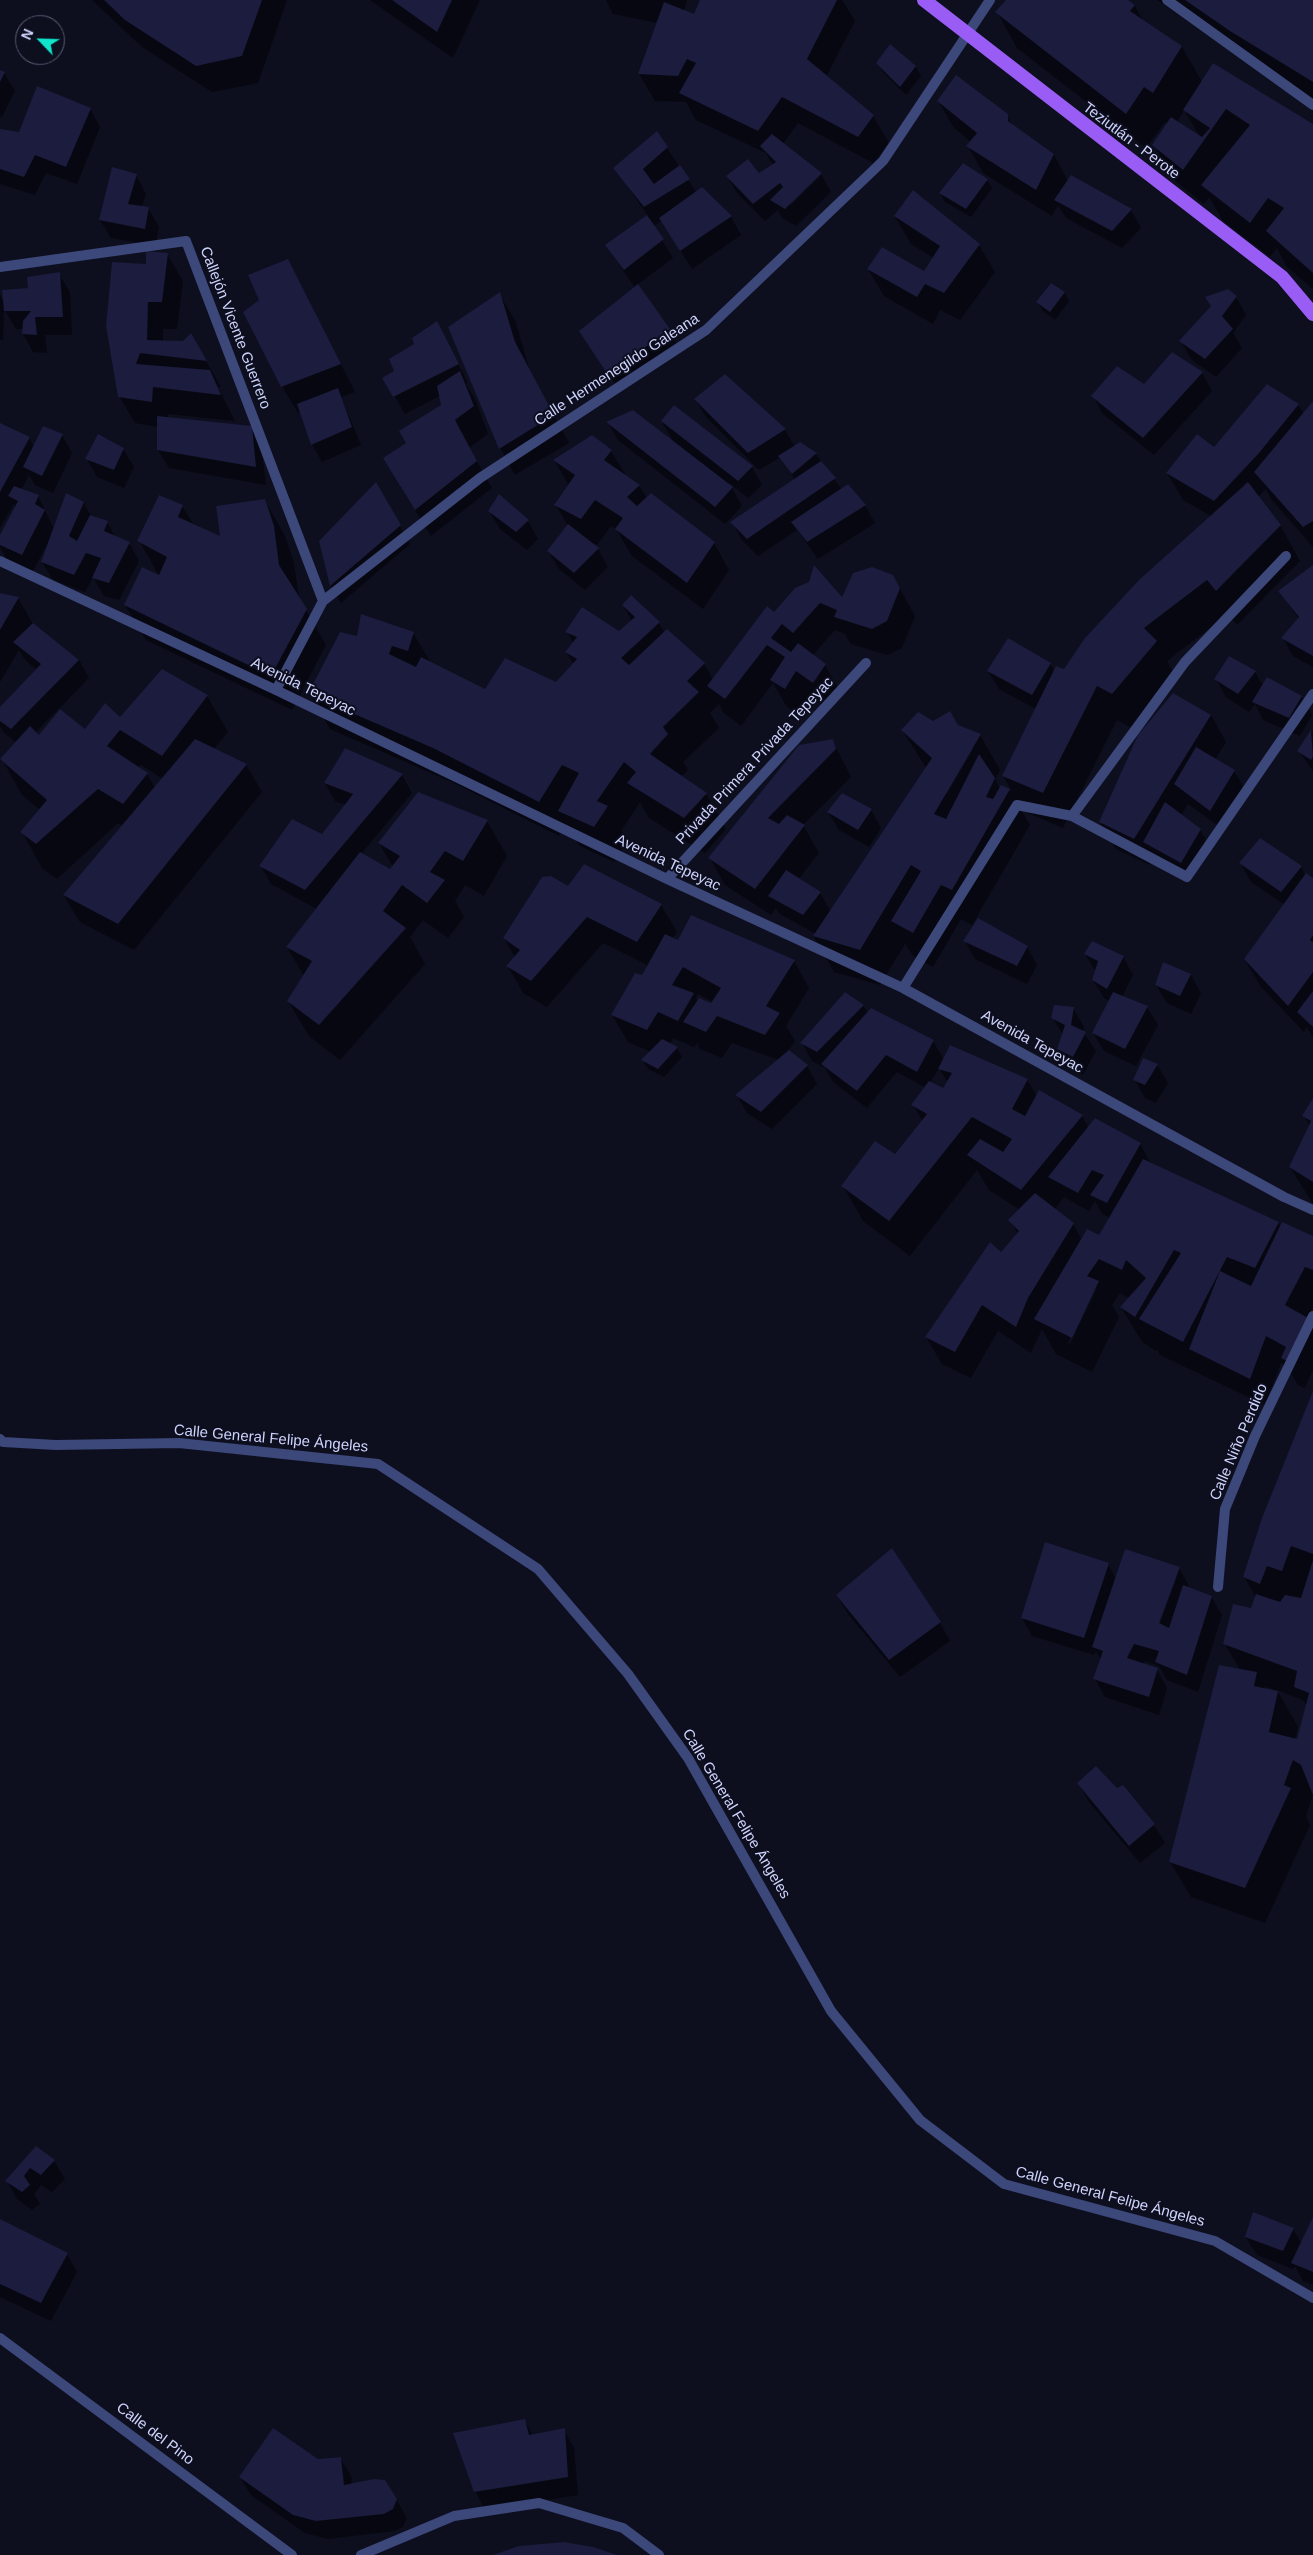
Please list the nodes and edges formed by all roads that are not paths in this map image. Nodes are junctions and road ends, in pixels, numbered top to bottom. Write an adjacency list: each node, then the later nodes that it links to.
1 (924, 0): 4 (main road, Teziutlán - Perote)
2 (990, 0): 4 (street, Calle Hermenegildo Galeana)
3 (1167, 0): 5 (street)
4 (966, 35): 7 (main road, Teziutlán - Perote); 10 (street, Calle Hermenegildo Galeana)
5 (1313, 105)
6 (0, 267): 10 (street, Callejón Vicente Guerrero)
7 (1313, 314)
8 (1286, 556): 14 (street)
9 (0, 561): 12 (street, Avenida Tepeyac)
10 (323, 601): 12 (street, Calle Hermenegildo Galeana)
11 (866, 663): 15 (street, Privada Primera Privada Tepeyac)
12 (276, 690): 15 (street, Avenida Tepeyac)
13 (1313, 694): 14 (street)
14 (1072, 816): 16 (street)
15 (667, 879): 16 (street, Avenida Tepeyac)
16 (903, 988): 17 (street, Avenida Tepeyac)
17 (1313, 1210)
18 (1313, 1316): 20 (street, Calle Niño Perdido)
19 (0, 1439): 21 (street, Calle General Felipe Ángeles)
20 (1218, 1587)
21 (1313, 2298)
22 (0, 2338): 23 (street, Calle del Pino)
23 (292, 2555)
24 (361, 2555): 25 (street)
25 (659, 2555)

